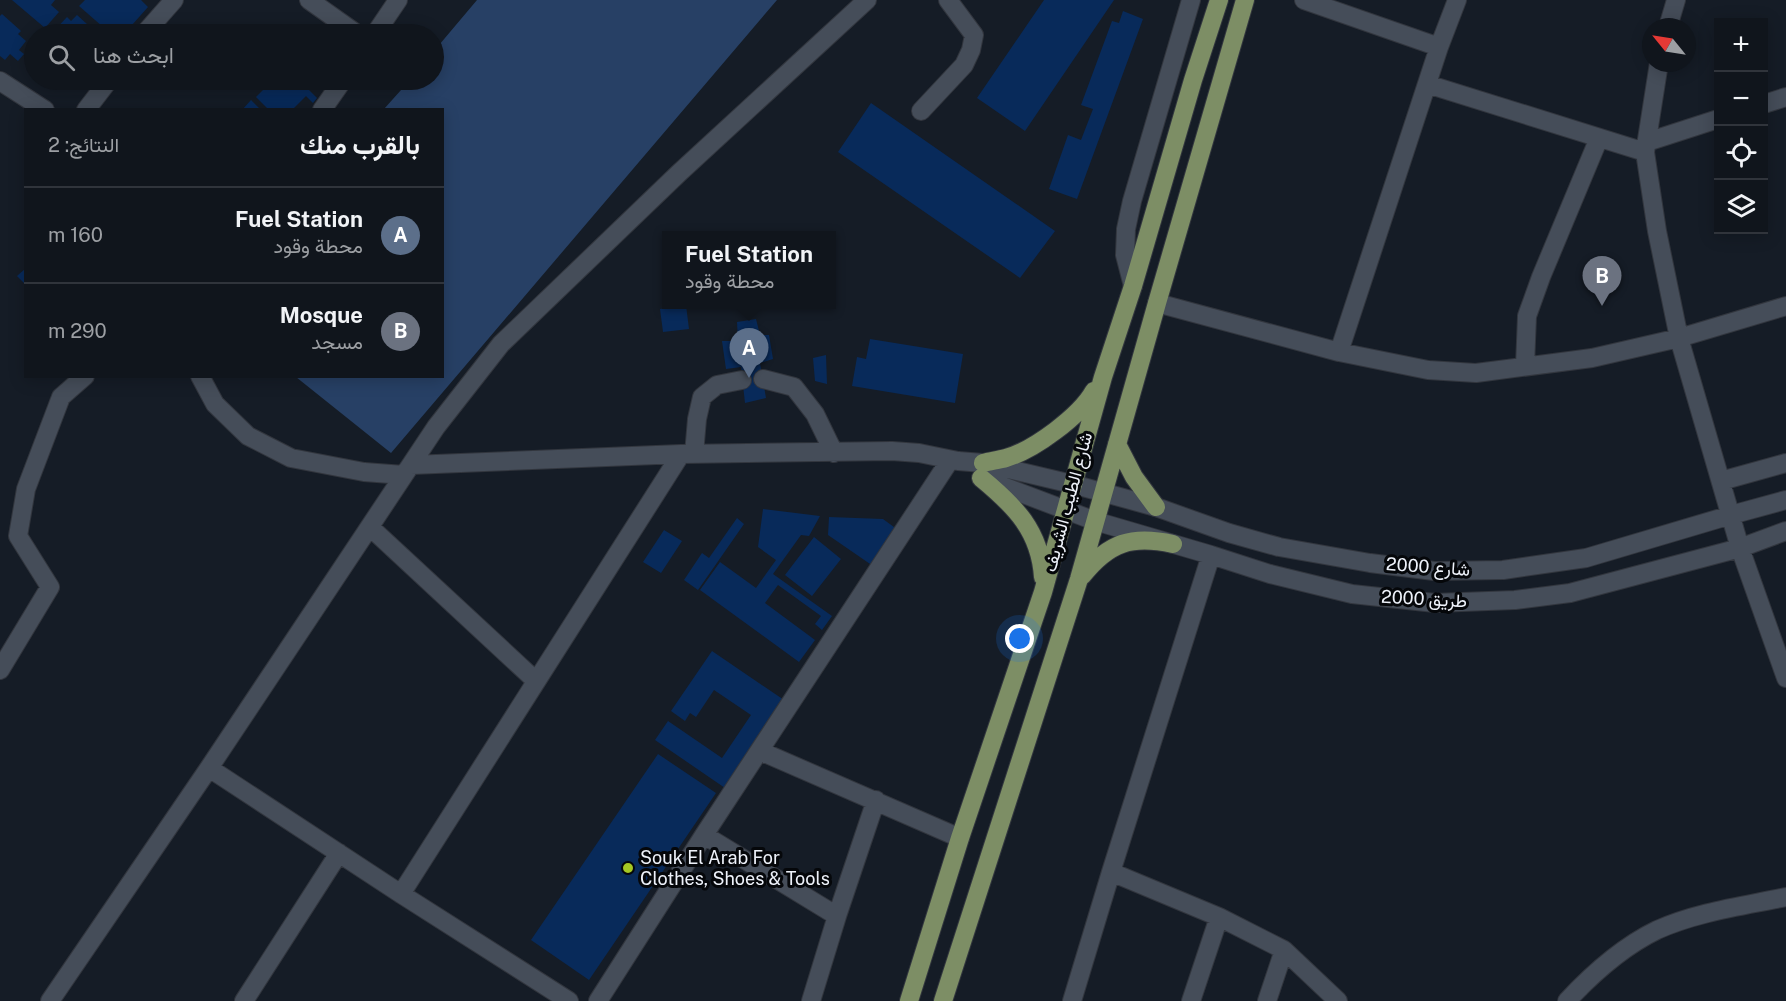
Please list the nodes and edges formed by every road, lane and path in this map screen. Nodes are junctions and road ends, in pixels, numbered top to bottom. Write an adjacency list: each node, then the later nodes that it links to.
1 (174, 0): 13 (street)
2 (309, 0): 14 (street)
3 (398, 0): 15 (street)
4 (867, 0): 47 (street)
5 (948, 0): 27 (street)
6 (1191, 0): 31 (street)
7 (1219, 0): 31 (main road, شارع الطيب الشريف)
8 (1245, 0): 32 (main road, شارع الطيب الشريف)
9 (1304, 0): 16 (street)
10 (1457, 0): 16 (street)
11 (1676, 0): 12 (street)
12 (1671, 18)
13 (153, 24)
14 (343, 24)
15 (382, 24)
16 (1439, 47): 19 (street)
17 (1658, 72): 30 (street)
18 (0, 81): 24 (street)
19 (1427, 84): 29 (street); 35 (street)
20 (101, 90): 25 (street)
21 (336, 90): 26 (street)
22 (1786, 97): 23 (street)
23 (1768, 103)
24 (42, 108)
25 (88, 108)
26 (323, 108)
27 (921, 111)
28 (1714, 121): 30 (street)
29 (1599, 138): 30 (street); 36 (street)
30 (1646, 147): 34 (street)
31 (1133, 286): 37 (main road, شارع الطيب الشريف)
32 (1157, 303): 35 (street); 42 (main road, شارع الطيب الشريف)
33 (1786, 306): 34 (street)
34 (1679, 338): 36 (street); 49 (street)
35 (1339, 352): 36 (street)
36 (1525, 366)
37 (1103, 377): 48 (main road); 50 (main road, شارع الطيب الشريف)
38 (83, 378): 64 (street)
39 (201, 378): 47 (street)
40 (763, 378): 43 (street)
41 (742, 380): 44 (street)
42 (1116, 444): 51 (main road, شارع الطيب الشريف); 53 (main road)
43 (834, 453): 44 (street); 45 (street)
44 (688, 454): 47 (street); 66 (street)
45 (954, 460): 48 (street); 67 (street)
46 (1786, 463): 49 (street)
47 (408, 470): 57 (street)
48 (982, 470): 50 (street, شارع 2000); 54 (street, طريق 2000); 63 (main road)
49 (1721, 481): 55 (street)
50 (1072, 484): 51 (street, شارع 2000); 54 (main road, شارع الطيب الشريف)
51 (1103, 493): 53 (street, شارع 2000); 56 (main road, شارع الطيب الشريف)
52 (1786, 500): 55 (street, شارع 2000)
53 (1155, 507): 55 (street, شارع 2000)
54 (1065, 511): 56 (street, طريق 2000); 63 (main road, شارع الطيب الشريف)
55 (1731, 515): 60 (street)
56 (1095, 521): 59 (street, طريق 2000); 62 (main road, شارع الطيب الشريف)
57 (370, 527): 66 (street); 68 (street)
58 (1784, 538): 60 (street, طريق 2000)
59 (1173, 544): 61 (street, طريق 2000); 62 (main road)
60 (1740, 548): 61 (street, طريق 2000); 65 (street)
61 (1211, 555): 73 (street)
62 (1079, 579): 85 (main road, شارع الطيب الشريف)
63 (1043, 592): 71 (main road, شارع الطيب الشريف)
64 (0, 670)
65 (1786, 678)
66 (537, 681): 74 (street)
67 (760, 751): 69 (street); 70 (street)
68 (209, 768): 72 (street); 79 (street)
69 (876, 800): 71 (street); 76 (street)
70 (704, 835): 76 (street); 82 (street)
71 (960, 838): 84 (main road, شارع الطيب الشريف)
72 (339, 854): 74 (street); 80 (street)
73 (1111, 872): 77 (street); 86 (street)
74 (401, 894): 81 (street)
75 (1786, 897): 90 (street)
76 (837, 916): 83 (street)
77 (1220, 917): 78 (street); 87 (street)
78 (1284, 950): 88 (street); 89 (street)
79 (50, 1001)
80 (244, 1001)
81 (569, 1001)
82 (598, 1001)
83 (811, 1001)
84 (909, 1001)
85 (943, 1001)
86 (1072, 1001)
87 (1191, 1001)
88 (1267, 1001)
89 (1338, 1001)
90 (1567, 1001)

